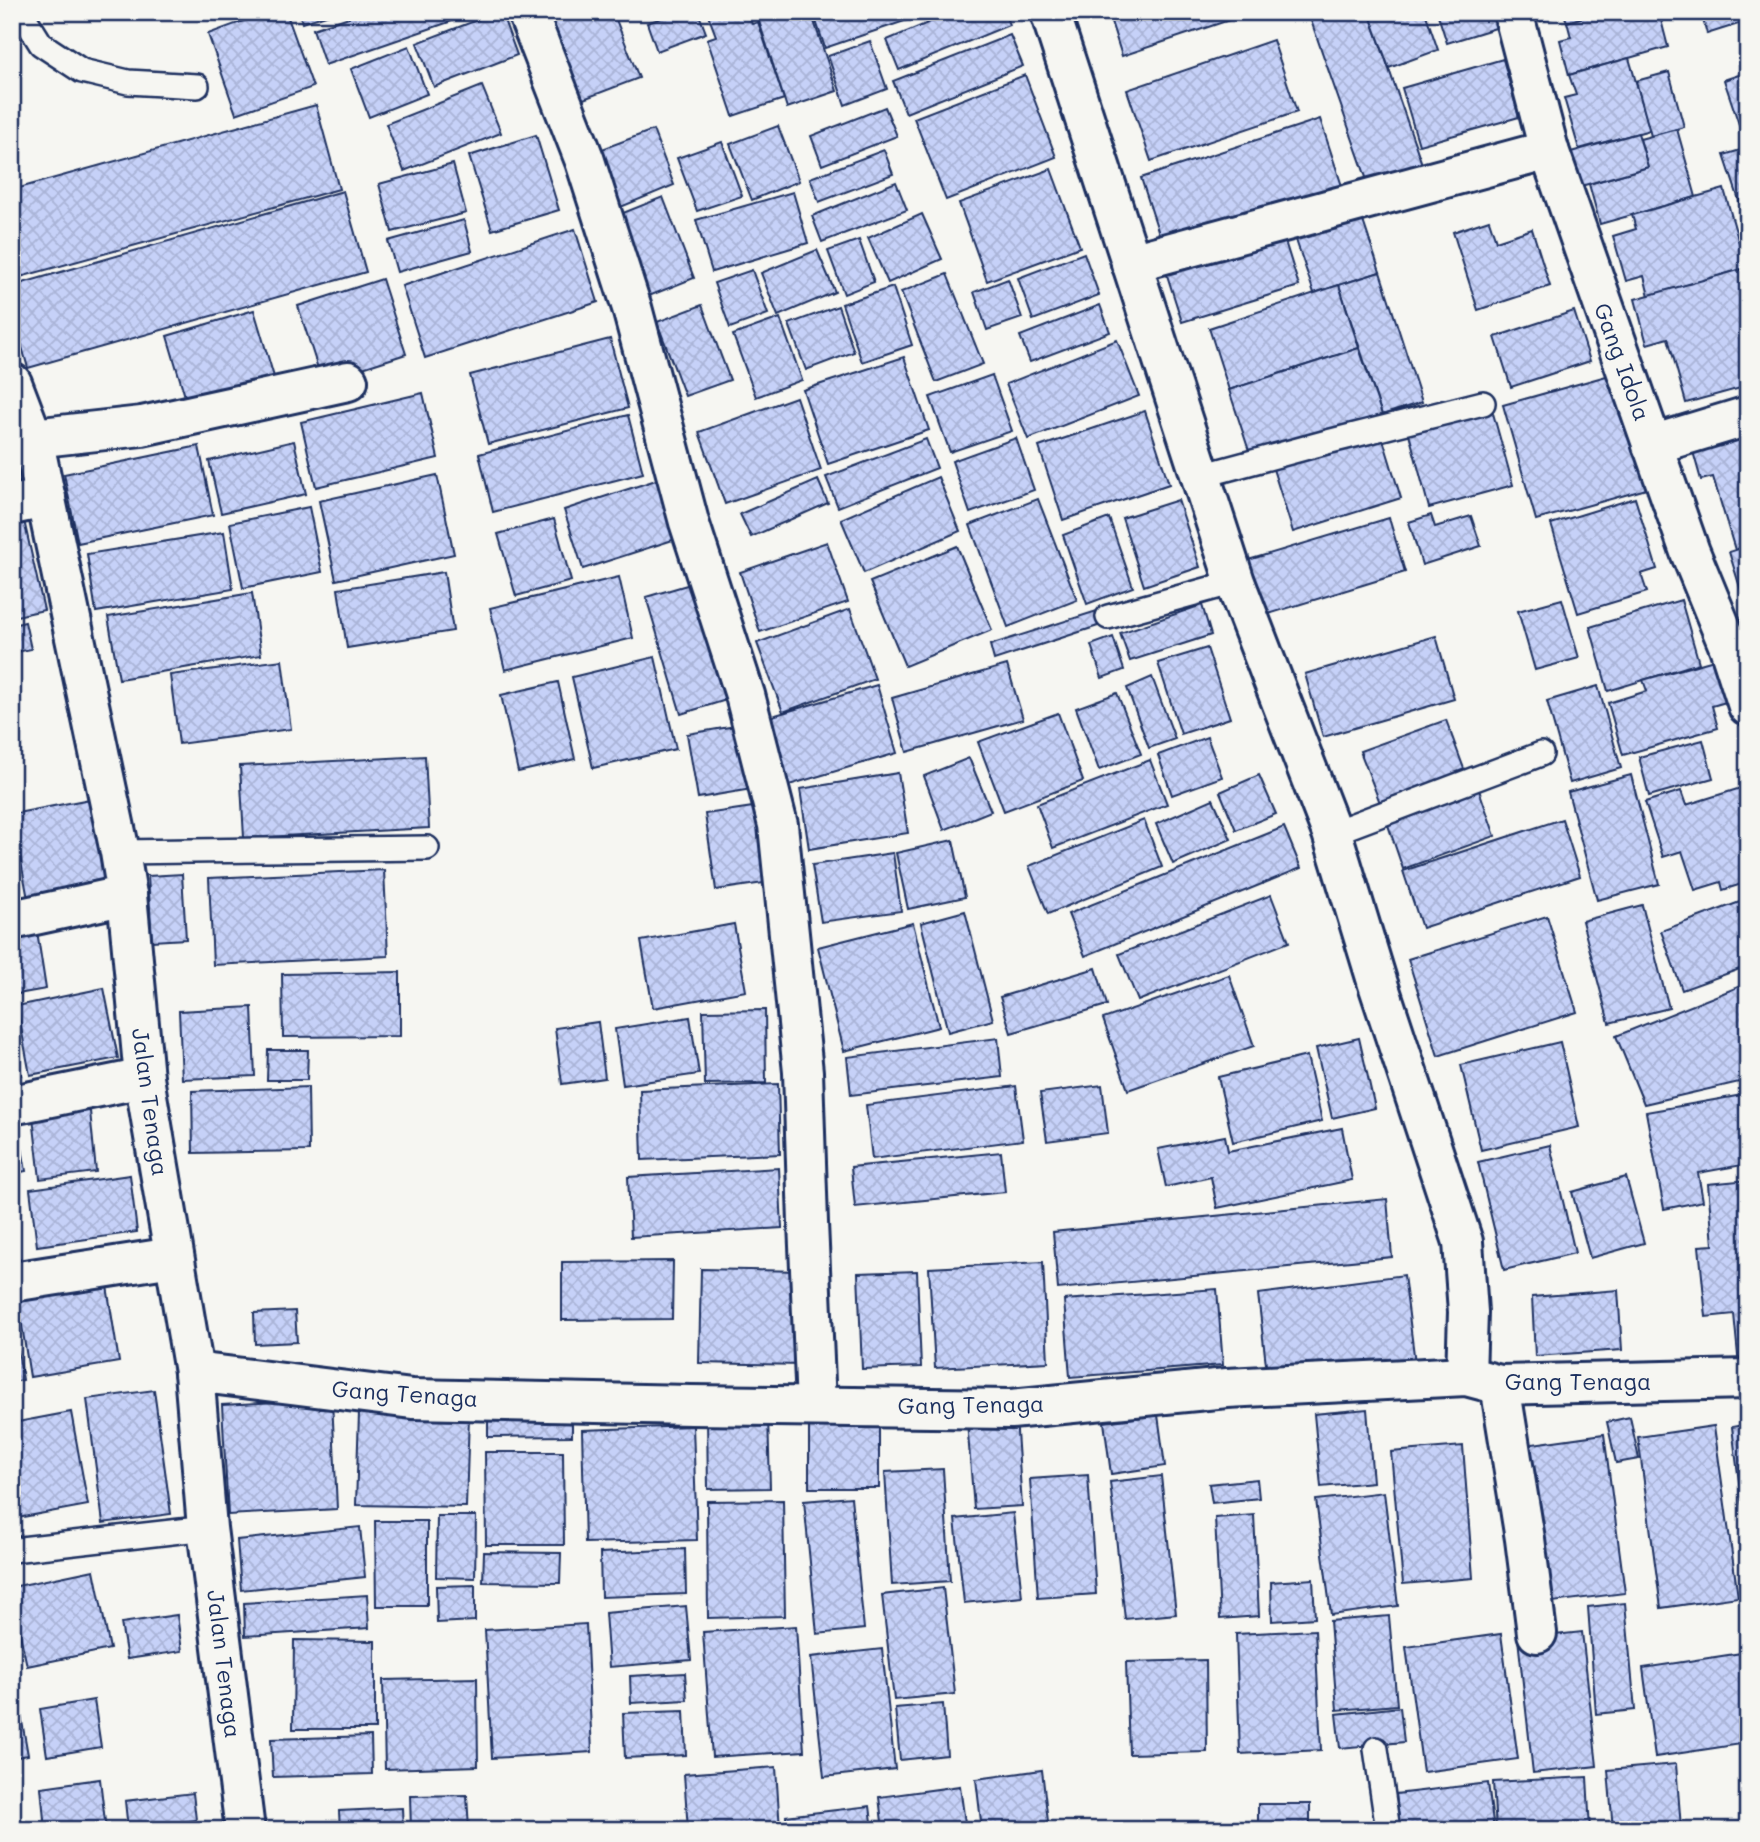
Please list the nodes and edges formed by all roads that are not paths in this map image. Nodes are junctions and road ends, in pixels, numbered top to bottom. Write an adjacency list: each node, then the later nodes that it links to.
1 (21, 12): 5 (lane)
2 (527, 12): 32 (street)
3 (1050, 12): 7 (street)
4 (1513, 12): 6 (street, Gang Idola)
5 (197, 86)
6 (1549, 150): 7 (street); 13 (street, Gang Idola)
7 (1131, 263): 14 (street)
8 (348, 381): 12 (street)
9 (12, 383): 12 (street, Jalan Tenaga)
10 (1483, 403): 14 (lane)
11 (1748, 416): 13 (street)
12 (33, 438): 15 (street, Jalan Tenaga)
13 (1652, 445): 18 (street, Gang Idola)
14 (1201, 476): 16 (street)
15 (29, 502): 22 (street, Jalan Tenaga)
16 (1235, 582): 17 (lane); 20 (street)
17 (1108, 617)
18 (1748, 706)
19 (1541, 754): 20 (lane)
20 (1332, 833): 31 (street)
21 (426, 848): 22 (lane)
22 (120, 852): 23 (street, Jalan Tenaga)
23 (127, 895): 24 (street); 25 (street, Jalan Tenaga)
24 (12, 920)
25 (144, 1078): 26 (street); 27 (street, Jalan Tenaga)
26 (12, 1104)
27 (173, 1257): 28 (street); 29 (street, Jalan Tenaga)
28 (12, 1282)
29 (194, 1372): 32 (street, Gang Tenaga); 33 (street, Jalan Tenaga)
30 (1748, 1379): 31 (street, Gang Tenaga)
31 (1483, 1380): 32 (street, Gang Tenaga); 35 (street)
32 (816, 1405)
33 (207, 1528): 34 (lane); 37 (street, Jalan Tenaga)
34 (12, 1550)
35 (1536, 1633)
36 (1376, 1749): 38 (lane)
37 (245, 1830)
38 (1388, 1830)

